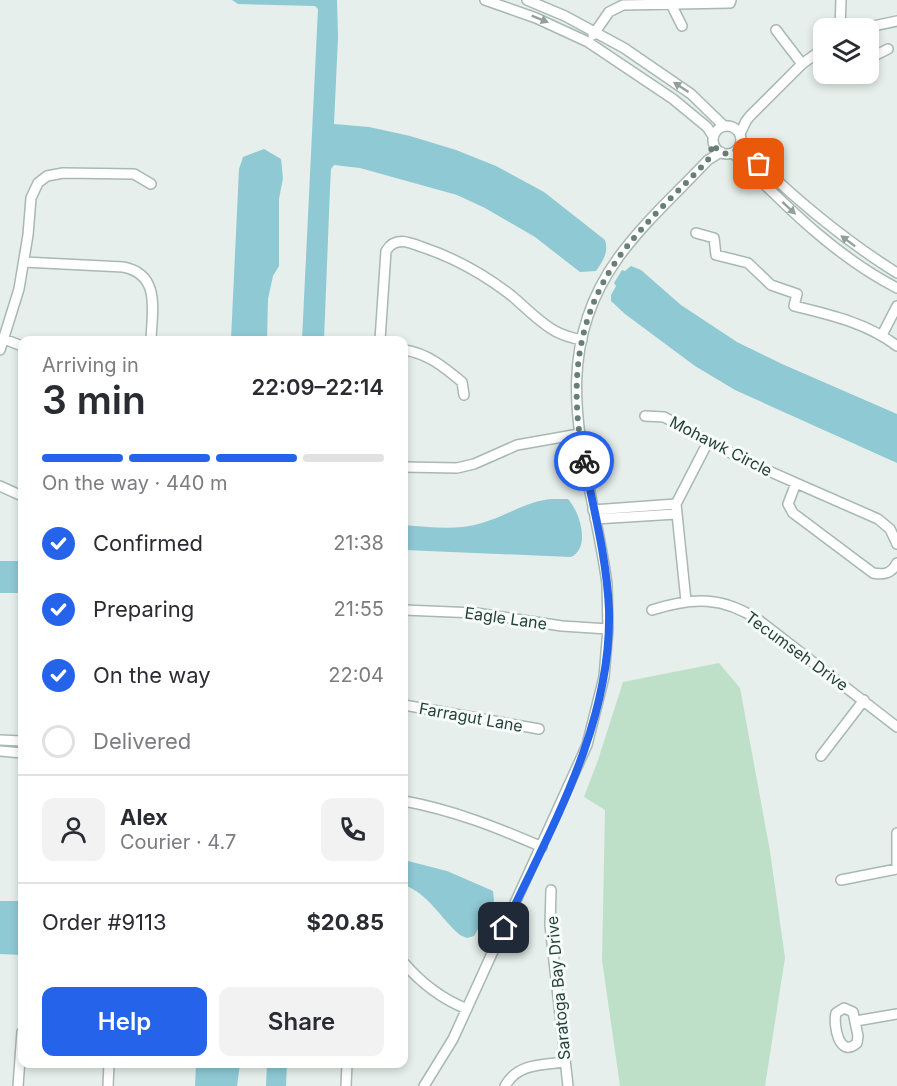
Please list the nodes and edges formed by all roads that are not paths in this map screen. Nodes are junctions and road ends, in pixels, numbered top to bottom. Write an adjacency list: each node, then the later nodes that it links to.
1 (485, 0): 13 (street, one-way to 13)
2 (527, 0): 12 (street)
3 (731, 0): 6 (street)
4 (841, 0): 7 (street)
5 (623, 2): 6 (street); 12 (street)
6 (671, 4): 10 (street)
7 (840, 18)
8 (897, 21): 9 (street)
9 (879, 25)
10 (682, 26)
11 (776, 30): 17 (street)
12 (595, 32): 13 (street); 19 (street, one-way to 12)
13 (588, 42): 21 (street)
14 (888, 48): 15 (street)
15 (879, 53)
16 (813, 56): 17 (street)
17 (802, 64): 18 (street)
18 (746, 121): 19 (street); 20 (street)
19 (728, 126): 20 (street); 21 (street)
20 (740, 134): 22 (street)
21 (713, 140): 23 (street); 25 (street)
22 (740, 145): 24 (street); 29 (street, one-way to 22)
23 (721, 152): 24 (street); 25 (street)
24 (733, 153): 30 (street, one-way to 30)
25 (708, 160): 36 (street)
26 (151, 184): 28 (street)
27 (696, 233): 32 (street)
28 (24, 262): 33 (street); 35 (street)
29 (897, 273)
30 (897, 288)
31 (897, 306): 32 (street)
32 (882, 335): 38 (street)
33 (151, 336)
34 (380, 336): 36 (street)
35 (1, 337): 37 (street); 39 (street)
36 (582, 340): 43 (street)
37 (18, 344)
38 (897, 346)
39 (0, 350)
40 (408, 351): 41 (street)
41 (464, 395)
42 (645, 416): 44 (street, Mohawk Circle)
43 (579, 434): 45 (street); 50 (street)
44 (708, 442): 46 (street, Mohawk Circle); 49 (street)
45 (408, 467)
46 (796, 483): 51 (street, Mohawk Circle); 52 (street)
47 (0, 486): 48 (street)
48 (18, 494)
49 (676, 509): 50 (street); 53 (street)
50 (594, 514): 56 (street)
51 (897, 544)
52 (897, 563)
53 (686, 601): 55 (street, Tecumseh Drive); 57 (street, Tecumseh Drive)
54 (408, 610): 56 (street, Eagle Lane)
55 (652, 610)
56 (609, 629): 68 (street)
57 (864, 700): 59 (street, Tecumseh Drive); 65 (street)
58 (408, 706): 60 (street, Farragut Lane)
59 (897, 727)
60 (539, 729)
61 (0, 740): 62 (street)
62 (18, 741)
63 (0, 752): 64 (street)
64 (18, 753)
65 (821, 756)
66 (408, 802): 68 (street)
67 (897, 833): 69 (street)
68 (542, 847): 73 (street)
69 (897, 867): 70 (street)
70 (841, 880)
71 (551, 890): 76 (street, Saratoga Bay Drive)
72 (408, 967): 73 (street)
73 (467, 1009): 83 (street)
74 (897, 1014): 75 (street)
75 (856, 1021)
76 (565, 1062): 84 (street); 85 (street, Saratoga Bay Drive)
77 (19, 1068): 80 (street)
78 (109, 1068): 81 (street)
79 (347, 1068): 82 (street)
80 (18, 1086)
81 (108, 1086)
82 (346, 1086)
83 (424, 1086)
84 (504, 1086)
85 (568, 1086)

